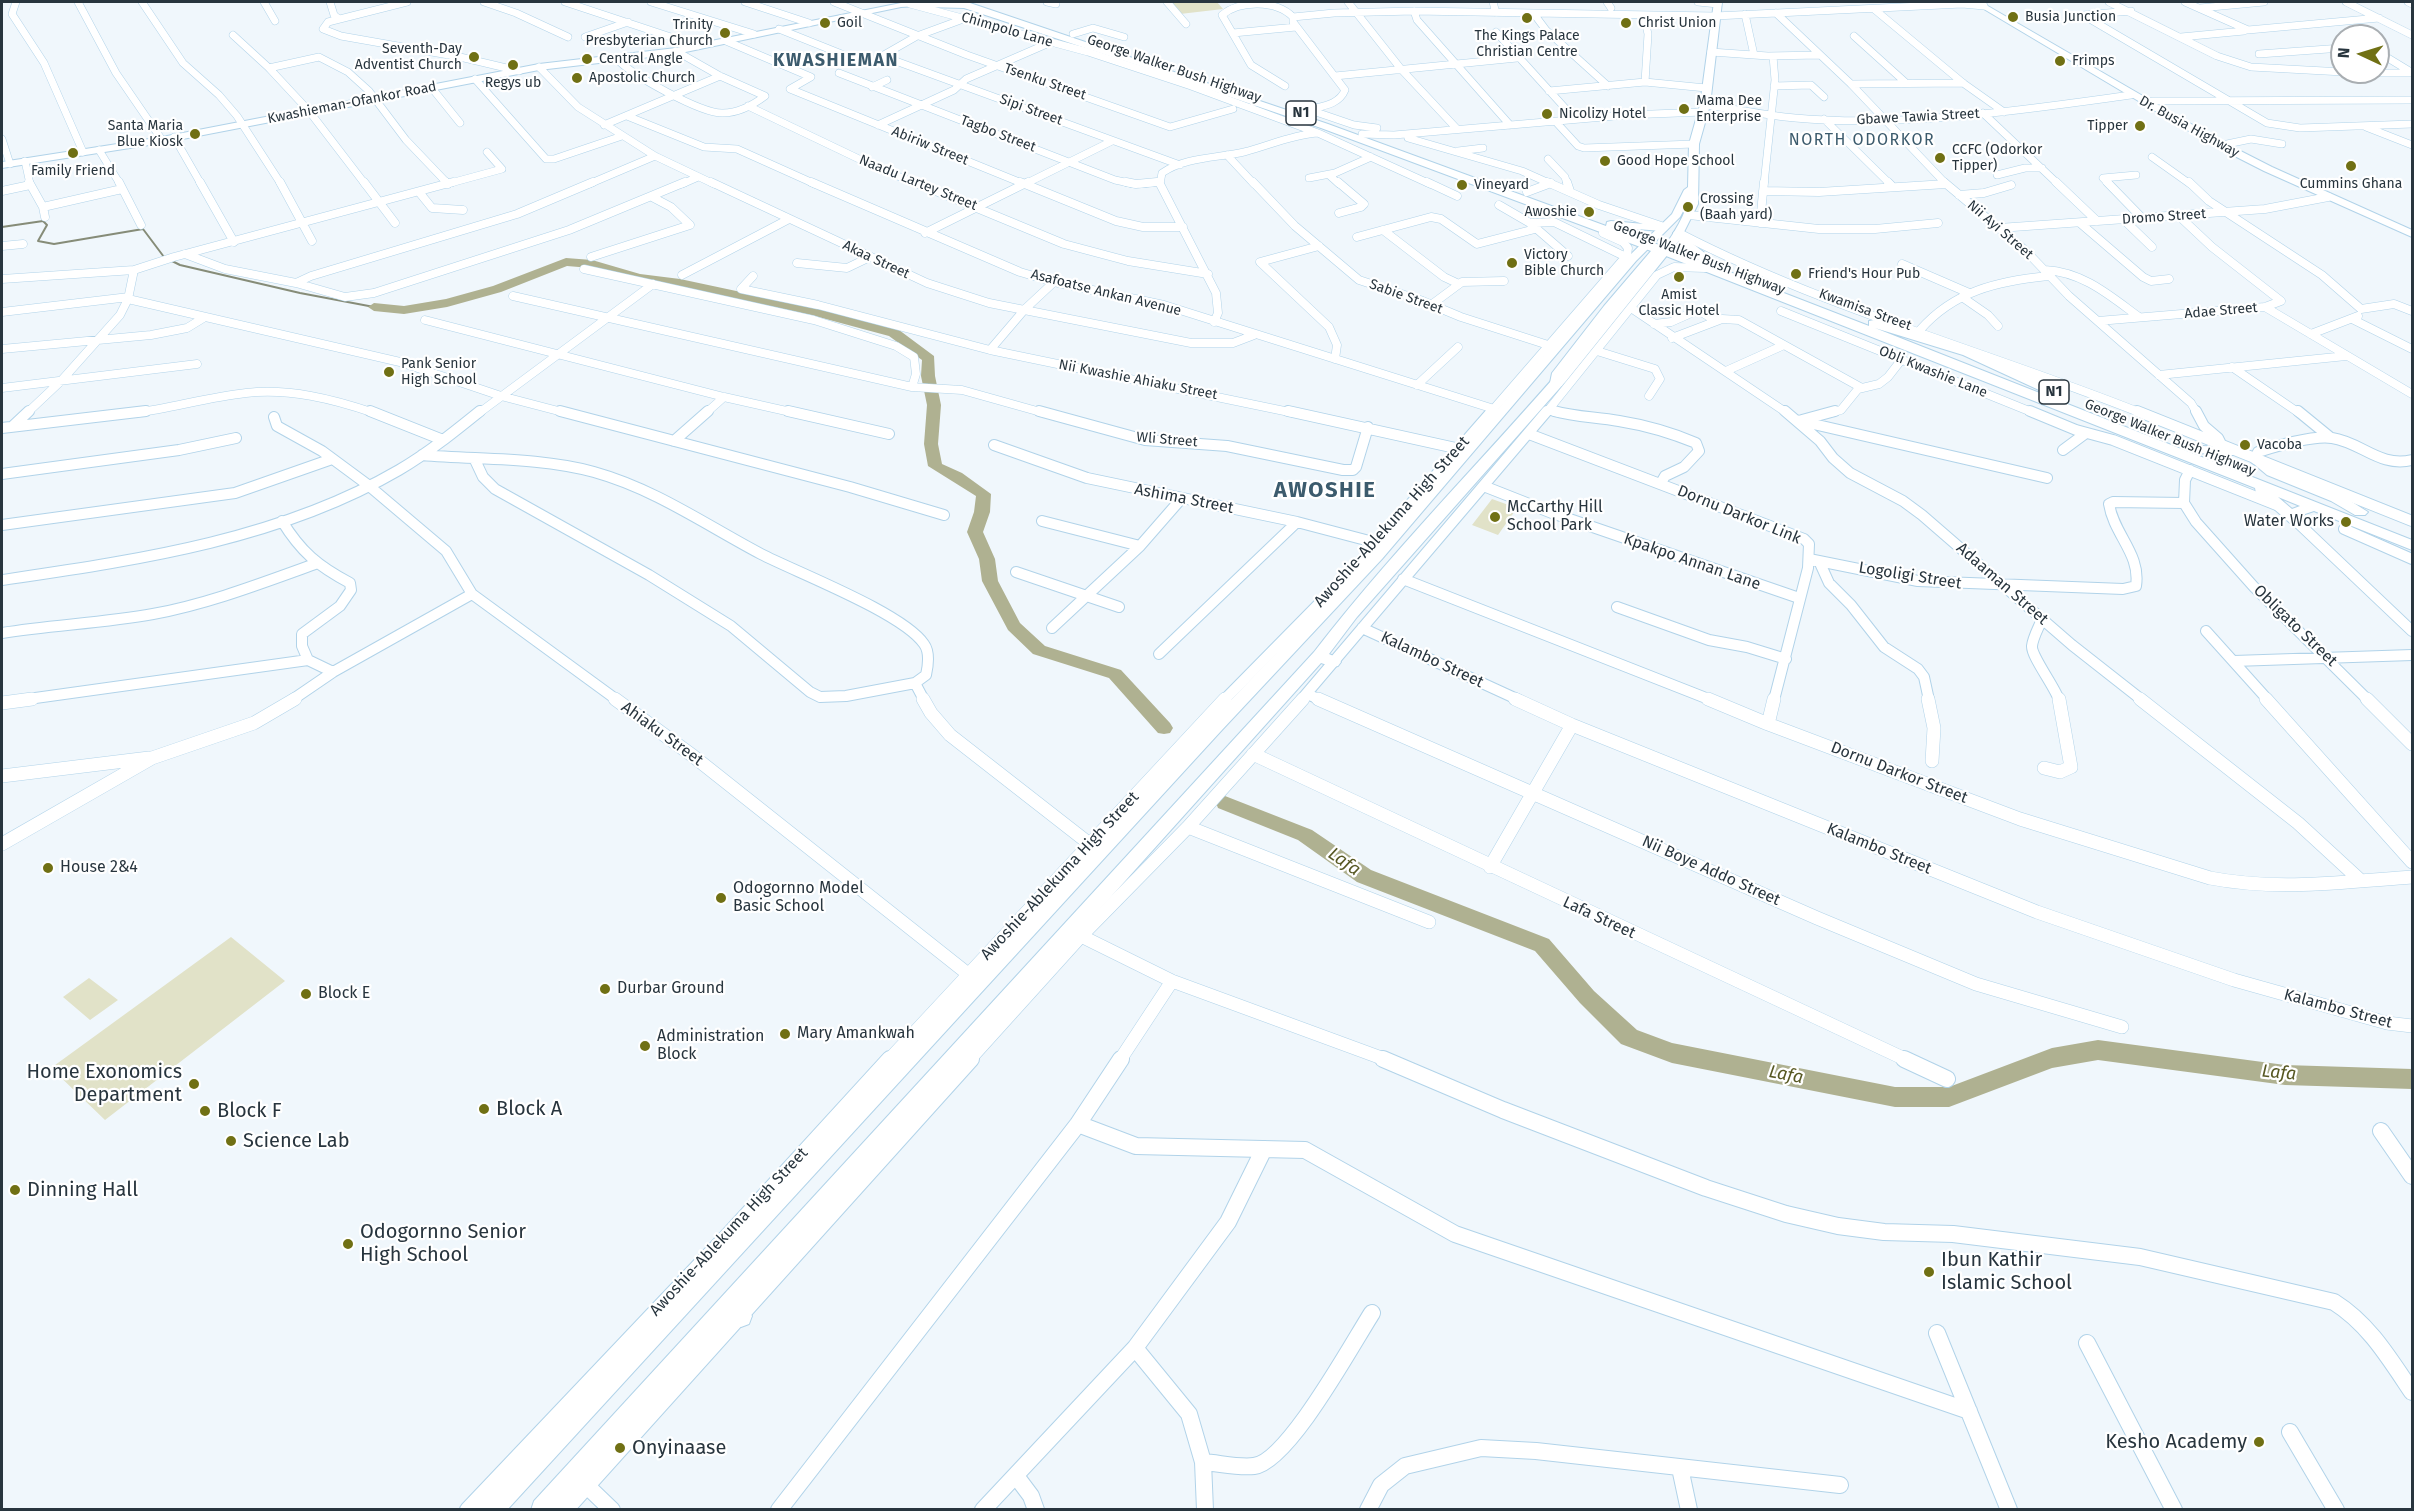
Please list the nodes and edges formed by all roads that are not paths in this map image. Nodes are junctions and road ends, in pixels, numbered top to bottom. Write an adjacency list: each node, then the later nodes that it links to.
1 (16, 2): 163 (street)
2 (78, 2): 153 (street)
3 (142, 2): 138 (street)
4 (264, 2): 57 (street)
5 (330, 2): 56 (street)
6 (407, 2): 56 (street)
7 (484, 2): 72 (street)
8 (565, 2): 58 (street)
9 (651, 2): 66 (street)
10 (746, 2): 59 (street)
11 (834, 2): 43 (street, Tsenku Street)
12 (955, 2): 27 (main road, Kwashieman-Ofankor Road); 28 (highway, George Walker Bush Highway / N1)
13 (1047, 2): 33 (street)
14 (1167, 2): 60 (street)
15 (1348, 2): 44 (street)
16 (1428, 2): 45 (street)
17 (1493, 2): 46 (street)
18 (1607, 2): 36 (street)
19 (1698, 2): 30 (street)
20 (1845, 2): 40 (street)
21 (1897, 2): 37 (street)
22 (2109, 2): 42 (street)
23 (2185, 2): 38 (street)
24 (2264, 2): 38 (street)
25 (2346, 2): 55 (street)
26 (2408, 2): 34 (street)
27 (918, 3): 28 (highway); 43 (main road, Kwashieman-Ofankor Road); 54 (street, Chimpolo Lane)
28 (973, 3): 50 (highway, George Walker Bush Highway / N1); 132 (highway, George Walker Bush Highway / N1)
29 (1271, 3): 53 (street); 65 (street)
30 (1718, 3): 51 (main road)
31 (1963, 3): 32 (street); 37 (street)
32 (1982, 3): 116 (highway, Dr. Busia Highway); 122 (highway, Dr. Busia Highway)
33 (1056, 4)
34 (2412, 4)
35 (1001, 6): 50 (highway)
36 (1611, 8)
37 (1905, 8): 39 (street)
38 (2200, 8): 63 (street)
39 (1874, 9): 40 (street); 106 (street)
40 (1856, 10): 47 (street)
41 (1414, 11): 44 (street); 45 (street); 91 (street)
42 (2131, 11): 74 (street); 120 (street)
43 (859, 12): 59 (main road, Kwashieman-Ofankor Road); 70 (street, Tsenku Street)
44 (1357, 12): 53 (street); 95 (street)
45 (1429, 12): 46 (street)
46 (1496, 13): 48 (street)
47 (1776, 13): 49 (street); 85 (street, Nii Ayi Street)
48 (1534, 14): 52 (street); 110 (street)
49 (1745, 14): 51 (street); 84 (street)
50 (1016, 15): 67 (highway, George Walker Bush Highway / N1)
51 (1715, 15): 52 (street); 81 (main road)
52 (1644, 16): 104 (street)
53 (1293, 17): 61 (street)
54 (966, 18): 70 (street); 77 (street, Chimpolo Lane)
55 (2379, 18): 63 (street); 69 (street)
56 (339, 19): 96 (street)
57 (275, 21)
58 (628, 22): 75 (street); 78 (street)
59 (809, 23): 62 (main road, Kwashieman-Ofankor Road)
60 (1186, 24)
61 (1296, 27): 65 (street); 101 (street)
62 (779, 29): 66 (main road, Kwashieman-Ofankor Road); 90 (street)
63 (2248, 30): 74 (street)
64 (1496, 32): 87 (street)
65 (1233, 33): 109 (street)
66 (754, 34): 76 (main road, Kwashieman-Ofankor Road)
67 (1072, 34): 73 (street); 147 (highway, George Walker Bush Highway / N1)
68 (233, 35): 93 (street)
69 (2412, 35)
70 (917, 36): 92 (street, Tsenku Street); 108 (street, Sipi Street)
71 (1854, 36): 105 (street)
72 (568, 37)
73 (1124, 37)
74 (2181, 37): 97 (street)
75 (585, 38)
76 (726, 41): 78 (main road, Kwashieman-Ofankor Road); 139 (street, Abiriw Street)
77 (1049, 43): 92 (street); 145 (street, Chimpolo Lane)
78 (698, 46): 80 (main road, Kwashieman-Ofankor Road)
79 (2330, 49): 82 (street)
80 (676, 51): 88 (main road, Kwashieman-Ofankor Road); 100 (street)
81 (1711, 52): 84 (street); 114 (main road)
82 (2279, 53): 83 (street); 97 (street)
83 (2259, 54)
84 (1754, 55): 86 (street)
85 (1819, 55): 86 (street); 107 (street, Nii Ayi Street)
86 (1773, 56): 111 (street)
87 (1517, 58): 91 (street); 115 (street)
88 (617, 59): 94 (main road, Kwashieman-Ofankor Road); 117 (street)
89 (2390, 59): 99 (street)
90 (859, 61)
91 (1455, 63): 95 (street); 142 (street)
92 (997, 66): 108 (street); 126 (street, Tsenku Street)
93 (269, 68): 119 (street); 127 (street)
94 (539, 68): 96 (main road, Kwashieman-Ofankor Road); 141 (street, Akaa Street)
95 (1401, 69): 101 (street); 144 (street)
96 (519, 71): 102 (main road, Kwashieman-Ofankor Road)
97 (2308, 71): 99 (street)
98 (839, 73): 113 (street, Tagbo Street)
99 (2412, 73)
100 (720, 76): 117 (street); 124 (street)
101 (1335, 76): 149 (street)
102 (475, 79): 112 (main road, Kwashieman-Ofankor Road); 150 (street)
103 (887, 80): 113 (street)
104 (1645, 82): 110 (street); 114 (street)
105 (1905, 82): 106 (street); 107 (street)
106 (1963, 83): 128 (street)
107 (1851, 84): 135 (street, Nii Ayi Street)
108 (962, 85): 123 (street); 154 (street, Sipi Street)
109 (1285, 86)
110 (1608, 86): 115 (street)
111 (1774, 86): 118 (street); 130 (street)
112 (431, 87): 119 (main road, Kwashieman-Ofankor Road); 137 (street)
113 (872, 87): 123 (street, Tagbo Street)
114 (1706, 88): 125 (main road)
115 (1549, 90): 133 (street)
116 (2131, 94): 128 (street, Gbawe Tawia Street); 198 (highway, Dr. Busia Highway)
117 (676, 96): 124 (street); 131 (street)
118 (1824, 97)
119 (375, 98): 127 (main road, Kwashieman-Ofankor Road); 184 (street)
120 (2226, 99): 121 (street); 122 (street); 143 (street)
121 (2412, 100)
122 (2152, 102): 156 (highway, Dr. Busia Highway)
123 (922, 105): 139 (street); 171 (street, Tagbo Street)
124 (748, 106): 203 (street, Naadu Lartey Street)
125 (1704, 108): 130 (street, Gbawe Tawia Street); 133 (street, Gbawe Tawia Street); 155 (main road)
126 (1233, 109)
127 (309, 111): 138 (main road, Kwashieman-Ofankor Road); 199 (street)
128 (2004, 112): 129 (street, Gbawe Tawia Street)
129 (1983, 113): 135 (street, Gbawe Tawia Street); 174 (street)
130 (1770, 114): 134 (street, Gbawe Tawia Street); 192 (street)
131 (627, 116): 141 (street); 227 (street, Asafoatse Ankan Avenue)
132 (1297, 117): 145 (highway); 148 (highway, George Walker Bush Highway / N1)
133 (1575, 119): 136 (street, Gbawe Tawia Street)
134 (1824, 119): 135 (street, Gbawe Tawia Street); 188 (street)
135 (1884, 120): 183 (street, Nii Ayi Street)
136 (1556, 122): 142 (street, Gbawe Tawia Street); 155 (street)
137 (460, 123)
138 (241, 124): 151 (main road, Kwashieman-Ofankor Road); 218 (street)
139 (878, 124): 185 (street, Abiriw Street)
140 (2412, 124): 143 (street)
141 (604, 125): 150 (street, Akaa Street)
142 (1510, 125): 144 (street, Gbawe Tawia Street)
143 (2363, 125): 158 (street)
144 (1457, 129): 149 (street, Gbawe Tawia Street)
145 (1304, 131): 146 (street); 165 (street)
146 (1318, 133): 148 (highway); 167 (street)
147 (1362, 134): 149 (street); 161 (highway, George Walker Bush Highway / N1)
148 (1347, 135): 201 (highway, George Walker Bush Highway / N1)
149 (1409, 135): 161 (street); 162 (street)
150 (622, 136): 166 (street, Akaa Street)
151 (174, 137): 153 (main road, Kwashieman-Ofankor Road); 232 (street)
152 (2, 139): 172 (street)
153 (162, 140): 160 (main road, Kwashieman-Ofankor Road)
154 (1112, 141): 171 (street); 173 (street, Sipi Street)
155 (1694, 144): 175 (main road)
156 (2227, 144): 157 (street); 225 (highway, Dr. Busia Highway)
157 (2282, 144)
158 (2412, 145)
159 (1483, 148): 162 (street)
160 (99, 150): 163 (main road, Kwashieman-Ofankor Road); 189 (street)
161 (1408, 150): 194 (highway, George Walker Bush Highway / N1)
162 (1454, 151): 182 (street)
163 (83, 152): 170 (main road, Kwashieman-Ofankor Road)
164 (487, 152): 184 (street)
165 (1227, 155): 173 (street); 235 (street, Sabie Street)
166 (655, 156): 179 (street, Akaa Street); 257 (street)
167 (1371, 157): 176 (street); 197 (street)
168 (2152, 158): 205 (street)
169 (1548, 159): 191 (street)
170 (25, 161): 172 (main road, Kwashieman-Ofankor Road); 186 (street)
171 (1069, 162): 181 (street, Tagbo Street); 185 (street)
172 (6, 165)
173 (1180, 165): 181 (street)
174 (2042, 168): 177 (street); 213 (street)
175 (1694, 172): 207 (main road); 223 (main road)
176 (1329, 175): 180 (street); 206 (street)
177 (1997, 175)
178 (2136, 175): 210 (street)
179 (698, 177): 195 (street); 211 (street, Akaa Street)
180 (1310, 178)
181 (1159, 182): 222 (street)
182 (1551, 183): 191 (street); 194 (street)
183 (1946, 183): 188 (street); 196 (street, Nii Ayi Street)
184 (448, 184): 193 (street)
185 (1024, 184): 203 (street); 222 (street, Abiriw Street)
186 (30, 185): 190 (street); 202 (street)
187 (2011, 185): 196 (street)
188 (1892, 186): 192 (street)
189 (122, 189): 202 (street); 220 (street)
190 (2, 191)
191 (1570, 191): 223 (street)
192 (1763, 191): 215 (street)
193 (419, 192): 199 (street); 204 (street)
194 (1527, 192): 219 (highway, George Walker Bush Highway / N1)
195 (656, 195): 241 (street); 257 (street)
196 (1959, 195): 224 (street, Nii Ayi Street)
197 (1456, 196)
198 (2328, 196): 205 (street, Dromo Street); 229 (highway, Dr. Busia Highway)
199 (377, 202): 214 (street); 218 (street)
200 (1499, 205): 221 (street)
201 (1542, 206): 237 (highway, George Walker Bush Highway / N1); 242 (street, George Walker Bush Highway)
202 (44, 207): 209 (street)
203 (978, 207): 227 (street); 250 (street, Naadu Lartey Street)
204 (463, 210)
205 (2227, 212): 208 (street, Dromo Street); 269 (street)
206 (1339, 213)
207 (1689, 215): 215 (street); 228 (main road)
208 (2179, 216): 210 (street, Dromo Street); 266 (street, Adae Street)
209 (45, 217)
210 (2142, 218): 212 (street, Dromo Street)
211 (789, 219): 239 (street, Akaa Street); 251 (street)
212 (2124, 220): 213 (street, Dromo Street); 236 (street)
213 (2097, 222): 217 (street, Dromo Street)
214 (395, 223)
215 (1760, 223): 216 (street)
216 (1938, 223)
217 (2080, 223): 224 (street, Dromo Street); 254 (street)
218 (303, 224): 231 (street); 232 (street)
219 (1611, 224): 223 (highway); 237 (highway, George Walker Bush Highway / N1)
220 (141, 225)
221 (1533, 226): 226 (street); 240 (street); 242 (street)
222 (1183, 227): 250 (street)
223 (1663, 227): 237 (main road)
224 (1999, 228): 249 (street, Nii Ayi Street)
225 (2412, 229)
226 (1383, 230): 230 (street); 259 (street)
227 (925, 233): 256 (street, Asafoatse Ankan Avenue)
228 (1679, 233): 237 (main road); 244 (highway); 283 (street, Kwamisa Street)
229 (2412, 234)
230 (1357, 237)
231 (312, 241)
232 (234, 242): 238 (street)
233 (22, 244): 234 (street)
234 (2, 246)
235 (1319, 246): 265 (street, Sabie Street); 297 (street)
236 (2152, 247)
237 (1655, 249): 244 (highway, George Walker Bush Highway / N1); 260 (main road, Awoshie-Ablekuma High Street); 304 (highway)
238 (185, 254): 248 (street); 257 (street)
239 (870, 256): 243 (street); 268 (street, Akaa Street)
240 (1568, 256)
241 (591, 257)
242 (1626, 257): 260 (street, Awoshie-Ablekuma High Street)
243 (797, 263)
244 (1706, 264): 246 (street, George Walker Bush Highway); 317 (highway, George Walker Bush Highway / N1); 332 (highway, George Walker Bush Highway / N1)
245 (1902, 264): 261 (street)
246 (1686, 266): 267 (street, Awoshie-Ablekuma High Street)
247 (584, 269): 258 (street)
248 (134, 270): 253 (street); 263 (street)
249 (2046, 273): 261 (street, Kwamisa Street); 275 (street, Kwamisa Street); 279 (street, Nii Ayi Street)
250 (1208, 274): 280 (street)
251 (682, 275)
252 (753, 276): 264 (street)
253 (2, 279)
254 (2169, 279)
255 (1504, 281): 259 (street)
256 (1054, 282): 268 (street); 280 (street, Asafoatse Ankan Avenue)
257 (296, 283)
258 (652, 284): 264 (street); 273 (street)
259 (1458, 284): 265 (street)
260 (1604, 287): 288 (street, Awoshie-Ablekuma High Street); 338 (main road, Awoshie-Ablekuma High Street)
261 (1965, 295): 282 (street); 283 (street, Kwamisa Street)
262 (513, 296): 273 (street)
263 (129, 298): 272 (street); 274 (street); 286 (street)
264 (749, 299): 293 (street, Nii Kwashie Ahiaku Street); 306 (street)
265 (1431, 305): 288 (street, Sabie Street)
266 (2265, 307): 275 (street, Adae Street); 284 (street)
267 (1631, 308): 281 (street, Adaaman Street); 294 (street, Awoshie-Ablekuma High Street)
268 (1025, 309): 285 (street, Akaa Street); 293 (street)
269 (2361, 309): 271 (street); 276 (street)
270 (1781, 310): 298 (street, Obli Kwashie Lane)
271 (2412, 311)
272 (2, 312)
273 (608, 316): 295 (street); 306 (street)
274 (205, 317): 286 (street); 310 (street)
275 (2139, 317): 279 (street, Adae Street)
276 (2352, 319): 284 (street); 292 (street)
277 (425, 320): 295 (street)
278 (1716, 321): 281 (street); 287 (street); 289 (street)
279 (2098, 321): 302 (street, Nii Ayi Street)
280 (1214, 322): 285 (street, Asafoatse Ankan Avenue)
281 (1654, 324): 287 (street, Adaaman Street)
282 (1998, 326)
283 (1920, 330): 329 (street)
284 (2311, 334): 296 (street)
285 (1254, 335): 297 (street, Asafoatse Ankan Avenue)
286 (100, 338): 291 (street); 303 (street)
287 (1672, 338): 301 (street, Adaaman Street)
288 (1548, 345): 314 (street, Awoshie-Ablekuma High Street)
289 (1784, 345): 301 (street); 307 (street)
290 (1458, 347): 305 (street)
291 (2, 349)
292 (2412, 349)
293 (990, 350): 319 (street, Nii Kwashie Ahiaku Street)
294 (1597, 351): 311 (street); 313 (street, Awoshie-Ablekuma High Street)
295 (557, 354): 310 (street); 312 (street)
296 (2346, 356): 300 (street); 309 (street)
297 (1335, 359): 305 (street, Asafoatse Ankan Avenue)
298 (1902, 359): 307 (street); 321 (street, Obli Kwashie Lane)
299 (197, 364): 303 (street)
300 (2232, 367): 302 (street); 325 (street)
301 (1726, 371): 316 (street, Adaaman Street)
302 (2159, 375): 329 (street, Nii Ayi Street)
303 (61, 381): 308 (street); 318 (street)
304 (1557, 383): 313 (main road, Awoshie-Ablekuma High Street)
305 (1417, 385): 314 (street, Asafoatse Ankan Avenue)
306 (912, 387): 319 (street, Wli Street)
307 (1860, 387): 316 (street)
308 (2, 388)
309 (2412, 394)
310 (501, 396): 326 (street); 327 (street)
311 (1649, 396)
312 (724, 397): 322 (street); 327 (street)
313 (1549, 403): 323 (street, Awoshie-Ablekuma High Street); 341 (main road, Awoshie-Ablekuma High Street); 343 (street)
314 (1494, 410): 330 (street, Awoshie-Ablekuma High Street)
315 (274, 417): 334 (street, Ahiaku Street)
316 (1798, 420): 342 (street); 369 (street, Adaaman Street)
317 (2110, 425): 348 (highway, George Walker Bush Highway / N1); 349 (highway)
318 (13, 426): 320 (street); 326 (street)
319 (1368, 427): 330 (street, Nii Kwashie Ahiaku Street)
320 (2, 430)
321 (2086, 433): 331 (street); 339 (street, Obli Kwashie Lane)
322 (889, 434)
323 (1529, 434): 343 (street, Dornu Darkor Link); 345 (street, Awoshie-Ablekuma High Street)
324 (237, 438): 340 (street)
325 (2331, 438): 335 (street); 337 (street)
326 (443, 440): 333 (street)
327 (675, 441): 351 (street)
328 (994, 445): 346 (street, Ashima Street)
329 (2228, 448): 332 (highway); 335 (street)
330 (1460, 449): 360 (street, Awoshie-Ablekuma High Street)
331 (2063, 450)
332 (2201, 450): 350 (highway, George Walker Bush Highway / N1)
333 (422, 455): 336 (street); 344 (street)
334 (332, 459): 344 (street, Ahiaku Street); 357 (street)
335 (2255, 459): 350 (highway); 355 (street)
336 (475, 460): 390 (street); 390 (street)
337 (2412, 460)
338 (1454, 468): 341 (main road); 381 (main road, Awoshie-Ablekuma High Street)
339 (2190, 470): 347 (street); 349 (street, Obli Kwashie Lane)
340 (2, 474)
341 (1477, 474): 384 (main road, Awoshie-Ablekuma High Street)
342 (2048, 478)
343 (1661, 483): 364 (street, Dornu Darkor Link)
344 (368, 485): 353 (street); 370 (street, Ahiaku Street)
345 (1486, 487): 367 (street, Awoshie-Ablekuma High Street); 372 (street, Kpakpo Annan Lane)
346 (1181, 499): 356 (street, Ashima Street); 362 (street)
347 (2184, 502): 369 (street, Logoligi Street); 387 (street, Obligato Street)
348 (2316, 506): 352 (highway); 361 (highway, George Walker Bush Highway / N1)
349 (2281, 507): 352 (highway)
350 (2360, 512): 359 (highway, George Walker Bush Highway / N1)
351 (944, 515)
352 (2295, 520): 379 (street)
353 (282, 521): 365 (street); 368 (street)
354 (1042, 521): 362 (street)
355 (2412, 521)
356 (1297, 522): 360 (street, Ashima Street); 382 (street)
357 (2, 525)
358 (2344, 530): 363 (street)
359 (2412, 533)
360 (1377, 543): 381 (street, Awoshie-Ablekuma High Street)
361 (2412, 545)
362 (1140, 546): 371 (street)
363 (2412, 559)
364 (1814, 560): 369 (street, Logoligi Street); 372 (street, Dornu Darkor Link); 398 (street)
365 (315, 564): 380 (street); 386 (street)
366 (1016, 572): 371 (street)
367 (1404, 579): 377 (street, Awoshie-Ablekuma High Street); 393 (street, Dornu Darkor Street)
368 (2, 580)
369 (2007, 587): 375 (street, Adaaman Street)
370 (472, 594): 389 (street); 411 (street, Ahiaku Street)
371 (1086, 596): 373 (street); 376 (street)
372 (1799, 598): 385 (street, Dornu Darkor Link)
373 (1119, 607)
374 (1617, 607): 385 (street)
375 (2042, 619): 399 (street); 408 (street, Adaaman Street)
376 (1052, 628)
377 (1362, 628): 384 (street, Awoshie-Ablekuma High Street); 394 (street, Kalambo Street)
378 (2206, 631): 388 (street)
379 (2412, 631)
380 (2, 633)
381 (1295, 634): 404 (street, Awoshie-Ablekuma High Street); 425 (main road, Awoshie-Ablekuma High Street)
382 (1159, 654)
383 (2412, 655): 387 (street)
384 (1326, 659): 391 (street, Awoshie-Ablekuma High Street); 420 (main road, Awoshie-Ablekuma High Street)
385 (1786, 659): 393 (street, Dornu Darkor Link)
386 (308, 660): 389 (street); 392 (street)
387 (2330, 660): 388 (street); 395 (street, Obligato Street)
388 (2234, 661): 405 (street)
389 (333, 672): 397 (street)
390 (915, 683): 404 (street)
391 (1307, 694): 396 (street, Awoshie-Ablekuma High Street); 401 (street, Nii Boye Addo Street)
392 (2, 703)
393 (1767, 724): 408 (street, Dornu Darkor Street)
394 (1572, 725): 401 (street); 413 (street, Kalambo Street)
395 (2412, 744)
396 (1253, 754): 402 (street, Awoshie-Ablekuma High Street); 406 (street, Lafa Street)
397 (152, 758): 400 (street); 403 (street)
398 (1932, 760)
399 (2044, 768)
400 (2, 776)
401 (1532, 792): 406 (street); 414 (street, Nii Boye Addo Street)
402 (1188, 827): 409 (street); 410 (street, Awoshie-Ablekuma High Street)
403 (2, 844)
404 (1091, 845): 411 (street, Awoshie-Ablekuma High Street)
405 (2412, 862)
406 (1490, 867): 415 (street, Lafa Street)
407 (2412, 877): 408 (street, Dornu Darkor Street)
408 (2360, 880)
409 (1429, 922)
410 (1081, 936): 412 (street); 420 (street, Awoshie-Ablekuma High Street)
411 (968, 974): 425 (street, Awoshie-Ablekuma High Street)
412 (1172, 981): 416 (street); 426 (street)
413 (2412, 1026)
414 (2122, 1027)
415 (1947, 1079)
416 (1078, 1124): 418 (street); 439 (street)
417 (2381, 1131): 419 (street)
418 (1264, 1149): 424 (street); 427 (street)
419 (2412, 1176)
420 (735, 1311): 433 (street, Awoshie-Ablekuma High Street); 436 (main road, Awoshie-Ablekuma High Street)
421 (1372, 1313): 429 (street)
422 (1936, 1333): 427 (street)
423 (2086, 1343): 446 (street)
424 (1135, 1348): 429 (street); 431 (street)
425 (603, 1375): 434 (street, Awoshie-Ablekuma High Street); 435 (main road, Awoshie-Ablekuma High Street)
426 (2412, 1392)
427 (1969, 1411): 445 (street)
428 (2290, 1432): 447 (street)
429 (1203, 1462): 442 (street)
430 (1680, 1468): 432 (street); 443 (street); 444 (street)
431 (1016, 1476): 440 (street); 441 (street)
432 (1840, 1485)
433 (587, 1486): 437 (street, Awoshie-Ablekuma High Street); 438 (street)
434 (468, 1509)
435 (490, 1509)
436 (543, 1509)
437 (565, 1509)
438 (612, 1509)
439 (779, 1509)
440 (983, 1509)
441 (1036, 1509)
442 (1205, 1509)
443 (1368, 1509)
444 (1689, 1509)
445 (2009, 1509)
446 (2174, 1509)
447 (2336, 1509)

